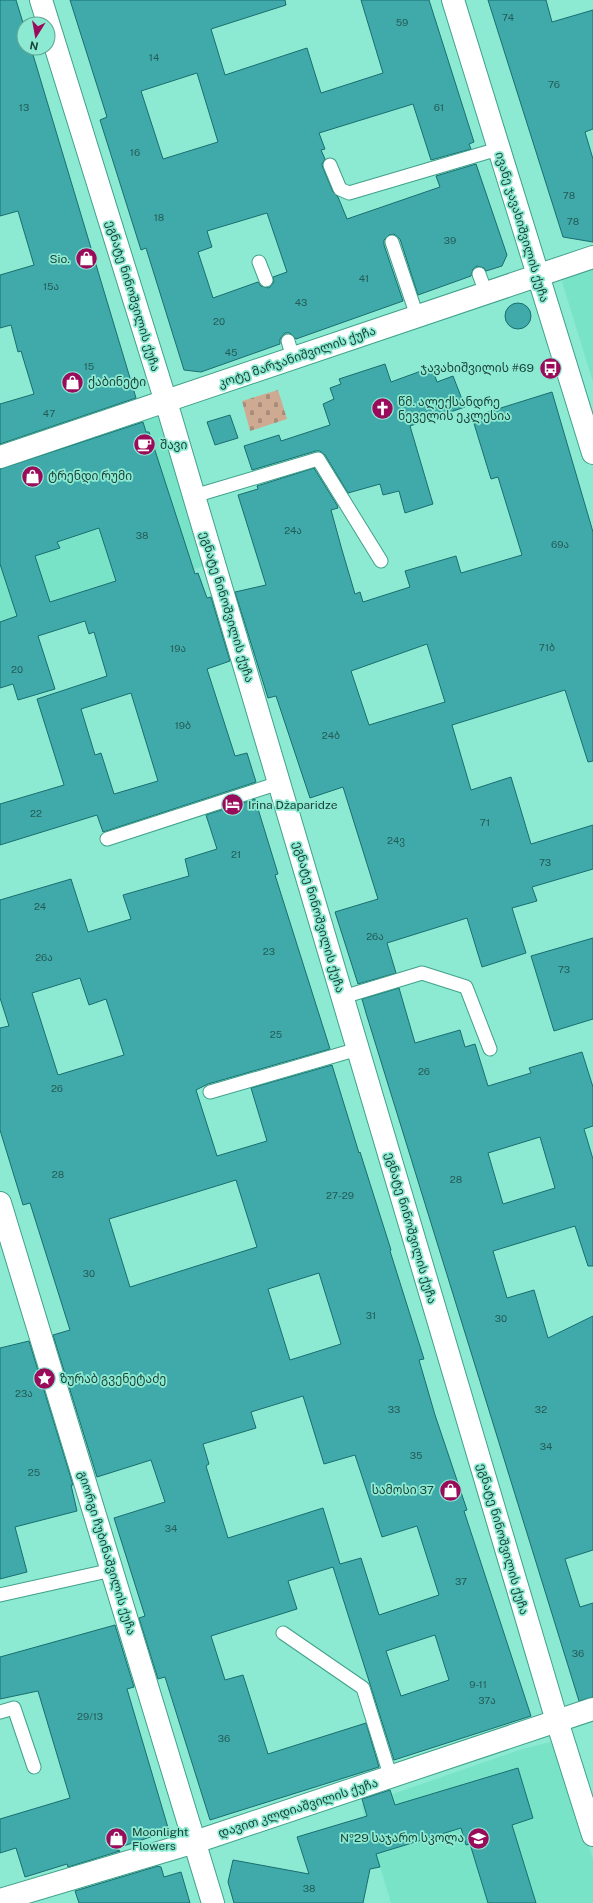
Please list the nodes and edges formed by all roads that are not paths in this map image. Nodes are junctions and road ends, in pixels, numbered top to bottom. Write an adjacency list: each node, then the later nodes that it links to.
1 (41, 0): 11 (street, ეგნატე ნინოშვილის ქუჩა)
2 (453, 0): 3 (street, ივანე ჯავახიშვილის ქუჩა)
3 (498, 149): 4 (lane); 8 (street, ივანე ჯავახიშვილის ქუჩა)
4 (330, 165)
5 (392, 242): 10 (lane)
6 (593, 257): 8 (street, კოტე მარჯანიშვილის ქუჩა)
7 (259, 262): 9 (lane)
8 (537, 276): 10 (street, კოტე მარჯანიშვილის ქუჩა); 12 (street, ივანე ჯავახიშვილის ქუჩა)
9 (266, 280)
10 (417, 316): 11 (street, კოტე მარჯანიშვილის ქუჩა)
11 (166, 401): 13 (street, კოტე მარჯანიშვილის ქუჩა); 14 (street, ეგნატე ნინოშვილის ქუჩა)
12 (593, 453)
13 (0, 457)
14 (194, 496): 15 (lane); 16 (street, ეგნატე ნინოშვილის ქუჩა)
15 (381, 562)
16 (279, 784): 17 (lane); 18 (street, ეგნატე ნინოშვილის ქუჩა)
17 (107, 839)
18 (342, 997): 19 (street, ეგნატე ნინოშვილის ქუჩა); 20 (lane)
19 (358, 1049): 21 (lane); 28 (street, ეგნატე ნინოშვილის ქუჩა)
20 (490, 1049)
21 (210, 1092)
22 (1, 1209): 23 (street, გიორგი ჩუბინაშვილის ქუჩა)
23 (112, 1570): 24 (lane); 32 (street, გიორგი ჩუბინაშვილის ქუჩა)
24 (0, 1595)
25 (283, 1633): 30 (lane)
26 (593, 1709): 28 (street, დავით კლდიაშვილის ქუჩა)
27 (0, 1712): 29 (lane)
28 (556, 1721): 30 (street, დავით კლდიაშვილის ქუჩა); 31 (street, ეგნატე ნინოშვილის ქუჩა)
29 (34, 1767)
30 (391, 1778): 32 (street, დავით კლდიაშვილის ქუჩა)
31 (593, 1836)
32 (195, 1842): 33 (street, დავით კლდიაშვილის ქუჩა); 34 (street, გიორგი ჩუბინაშვილის ქუჩა)
33 (0, 1900)
34 (213, 1903)

